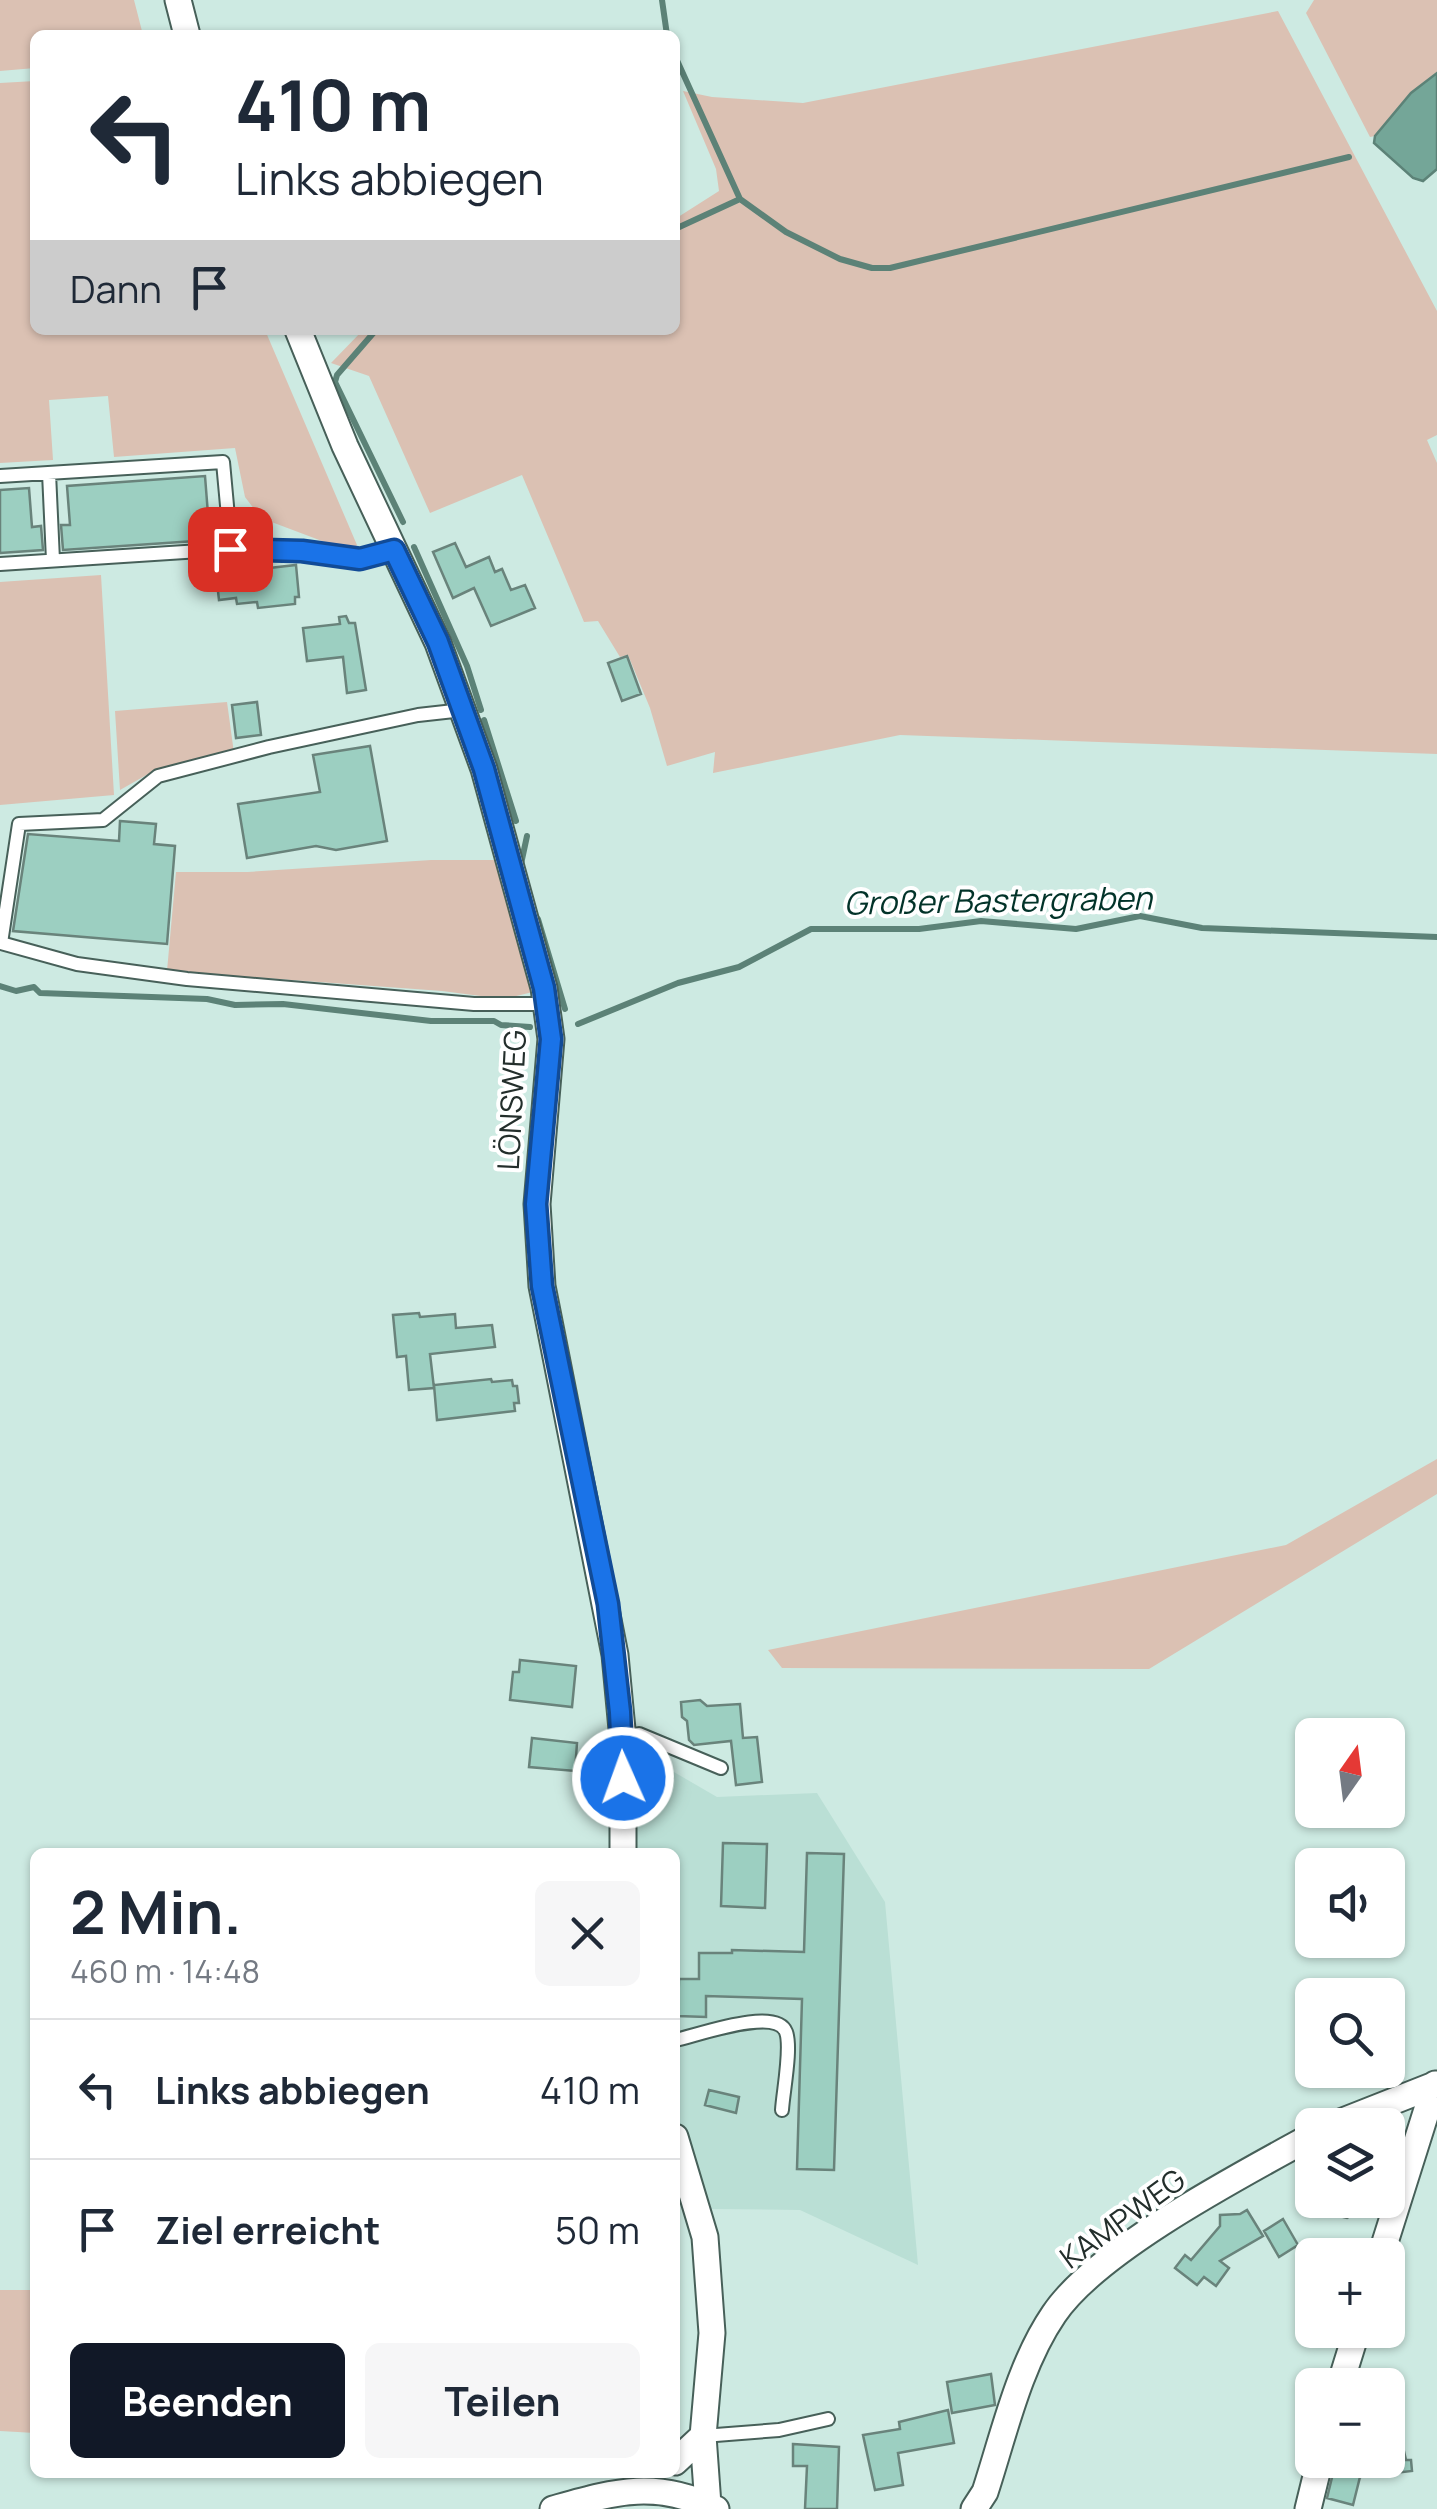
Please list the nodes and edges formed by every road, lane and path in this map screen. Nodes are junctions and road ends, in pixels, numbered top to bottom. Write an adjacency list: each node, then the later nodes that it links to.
1 (178, 0): 2 (street)
2 (186, 30)
3 (300, 335): 7 (street, LÖNSWEG)
4 (49, 473): 5 (lane); 6 (lane); 8 (lane)
5 (0, 476)
6 (230, 549): 7 (lane); 8 (lane)
7 (394, 550): 10 (street, LÖNSWEG)
8 (52, 560): 9 (lane)
9 (0, 564)
10 (463, 710): 11 (street, LÖNSWEG); 11 (lane)
11 (546, 1004): 12 (street, LÖNSWEG)
12 (623, 1740): 13 (lane); 14 (street, LÖNSWEG)
13 (721, 1768)
14 (624, 1848)
15 (680, 2039): 18 (lane)
16 (1436, 2084): 17 (street); 21 (street)
17 (1376, 2108)
18 (782, 2110)
19 (1295, 2145): 29 (street, KAMPWEG)
20 (680, 2154): 23 (street)
21 (1386, 2238)
22 (828, 2419): 23 (lane)
23 (703, 2436): 24 (street); 27 (street)
24 (680, 2457)
25 (1316, 2478): 30 (street)
26 (653, 2482): 27 (street); 28 (street)
27 (712, 2507)
28 (553, 2509)
29 (974, 2509)
30 (1308, 2509)

